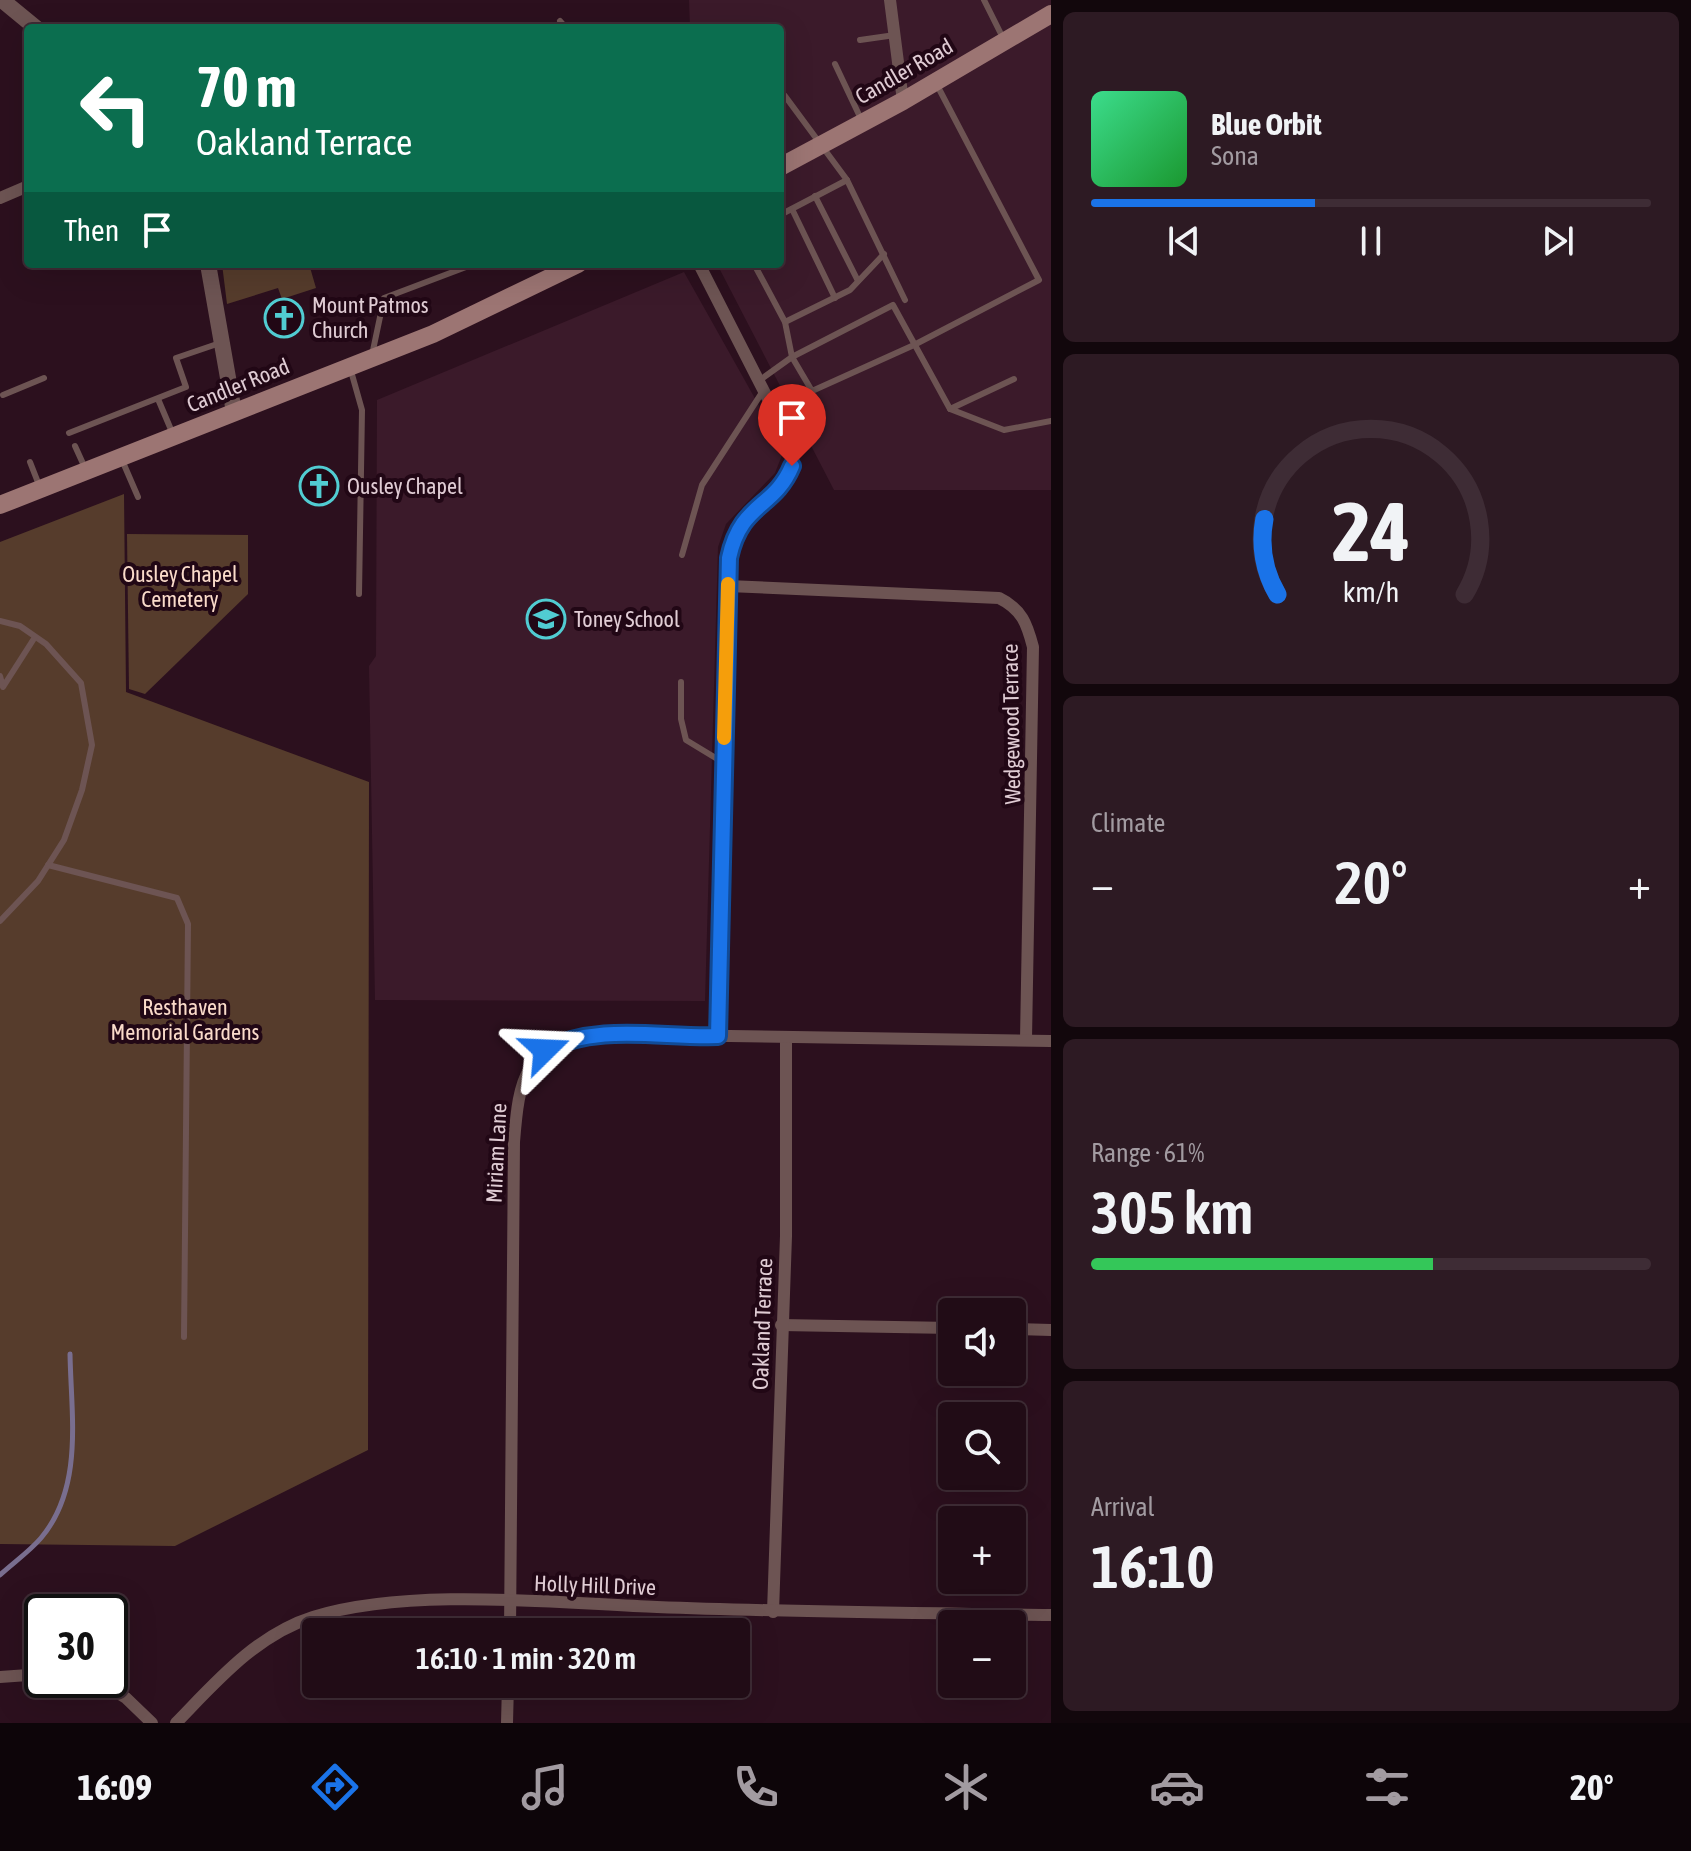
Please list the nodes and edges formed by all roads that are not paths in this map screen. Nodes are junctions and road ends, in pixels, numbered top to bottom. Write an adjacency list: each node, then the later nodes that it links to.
1 (2, 0): 6 (street)
2 (890, 0): 8 (street)
3 (984, 0): 10 (lane)
4 (1051, 14): 10 (main road, Candler Road)
5 (560, 21): 7 (lane)
6 (31, 24)
7 (563, 24)
8 (895, 35): 9 (lane); 14 (street)
9 (860, 40)
10 (1005, 41): 12 (main road, Candler Road)
11 (835, 64): 15 (lane)
12 (936, 82): 14 (main road, Candler Road); 35 (lane)
13 (785, 96): 16 (lane)
14 (903, 101): 15 (main road, Candler Road)
15 (862, 122): 16 (main road, Candler Road)
16 (822, 144): 17 (main road, Candler Road); 18 (lane)
17 (784, 165)
18 (847, 180): 20 (lane); 24 (lane)
19 (24, 188): 21 (street)
20 (815, 196): 22 (lane); 30 (lane)
21 (0, 198)
22 (792, 209): 23 (lane); 31 (lane)
23 (784, 213)
24 (884, 254): 30 (lane); 32 (lane)
25 (209, 268): 34 (street)
26 (463, 268): 37 (lane)
27 (570, 268): 37 (main road, Candler Road)
28 (701, 268): 41 (street)
29 (756, 268): 33 (lane)
30 (858, 281): 31 (lane)
31 (835, 298): 33 (lane)
32 (905, 300)
33 (785, 322): 36 (lane)
34 (223, 341): 43 (lane); 45 (street)
35 (914, 345): 36 (lane); 36 (lane); 44 (lane)
36 (792, 357): 41 (lane)
37 (371, 358): 38 (main road, Candler Road)
38 (350, 367): 45 (main road, Candler Road); 58 (lane)
39 (44, 378): 42 (lane)
40 (1014, 379): 44 (lane)
41 (762, 384): 56 (lane); 57 (street)
42 (3, 395)
43 (158, 399): 47 (lane); 48 (lane)
44 (950, 409): 46 (lane)
45 (234, 412): 48 (main road, Candler Road)
46 (1051, 421)
47 (69, 433)
48 (174, 436): 50 (main road, Candler Road)
49 (75, 446): 52 (lane)
50 (121, 457): 52 (main road, Candler Road); 54 (lane)
51 (30, 462): 53 (lane)
52 (86, 471): 53 (main road, Candler Road)
53 (41, 489): 55 (main road, Candler Road)
54 (138, 497)
55 (0, 505)
56 (682, 555)
57 (728, 586): 63 (street); 68 (street, Wedgewood Terrace)
58 (359, 594)
59 (0, 621): 60 (lane)
60 (35, 637): 61 (lane); 64 (lane)
61 (0, 676)
62 (681, 682): 63 (lane)
63 (724, 763): 66 (street)
64 (48, 865): 65 (lane); 74 (lane)
65 (0, 921)
66 (718, 1036): 67 (street, Miriam Lane); 75 (street, Miriam Lane)
67 (786, 1038): 68 (street, Miriam Lane); 70 (street, Oakland Terrace)
68 (1026, 1039): 69 (street, Miriam Lane)
69 (1051, 1041)
70 (781, 1325): 71 (street); 76 (street, Oakland Terrace)
71 (938, 1328)
72 (1026, 1329): 73 (street)
73 (1051, 1330)
74 (184, 1337)
75 (511, 1602): 76 (street, Holly Hill Drive); 78 (street, Miriam Lane); 84 (street, Holly Hill Drive)
76 (773, 1612): 77 (street, Holly Hill Drive)
77 (1051, 1615)
78 (510, 1618)
79 (24, 1675): 80 (street)
80 (0, 1677)
81 (126, 1698): 83 (street)
82 (508, 1698): 85 (street)
83 (152, 1723)
84 (176, 1723)
85 (507, 1723)

